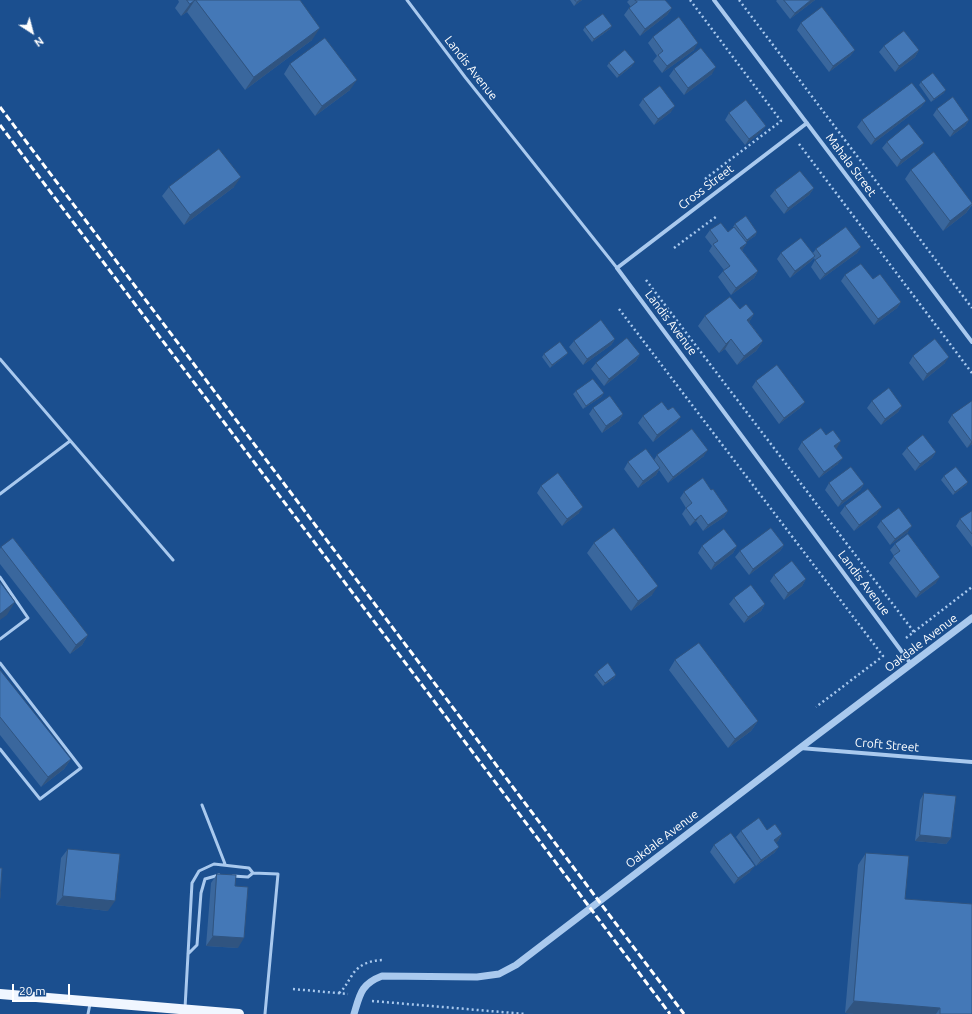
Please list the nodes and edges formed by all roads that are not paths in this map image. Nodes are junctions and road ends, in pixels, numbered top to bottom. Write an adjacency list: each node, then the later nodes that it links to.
1 (407, 0): 4 (lane, Landis Avenue)
2 (714, 0): 3 (street, Mahala Street)
3 (807, 123): 4 (street, Cross Street); 5 (street, Mahala Street)
4 (617, 268): 14 (street, Landis Avenue)
5 (972, 342)
6 (0, 359): 7 (lane)
7 (70, 441): 8 (lane); 9 (lane)
8 (0, 494)
9 (173, 560)
10 (0, 577): 12 (lane)
11 (972, 618): 14 (street, Oakdale Avenue)
12 (0, 639)
13 (0, 663): 16 (lane)
14 (911, 664): 15 (street, Oakdale Avenue)
15 (800, 748): 17 (street, Croft Street); 30 (street, Oakdale Avenue)
16 (0, 750)
17 (972, 762)
18 (202, 805): 19 (lane)
19 (225, 864): 20 (lane); 23 (lane)
20 (253, 873): 22 (lane); 29 (lane)
21 (224, 876): 23 (lane)
22 (232, 876)
23 (188, 954): 26 (lane)
24 (0, 994): 25 (main road)
25 (90, 1001): 26 (main road); 27 (lane)
26 (185, 1009): 28 (main road)
27 (88, 1014)
28 (239, 1014)
29 (265, 1014)
30 (354, 1014)

